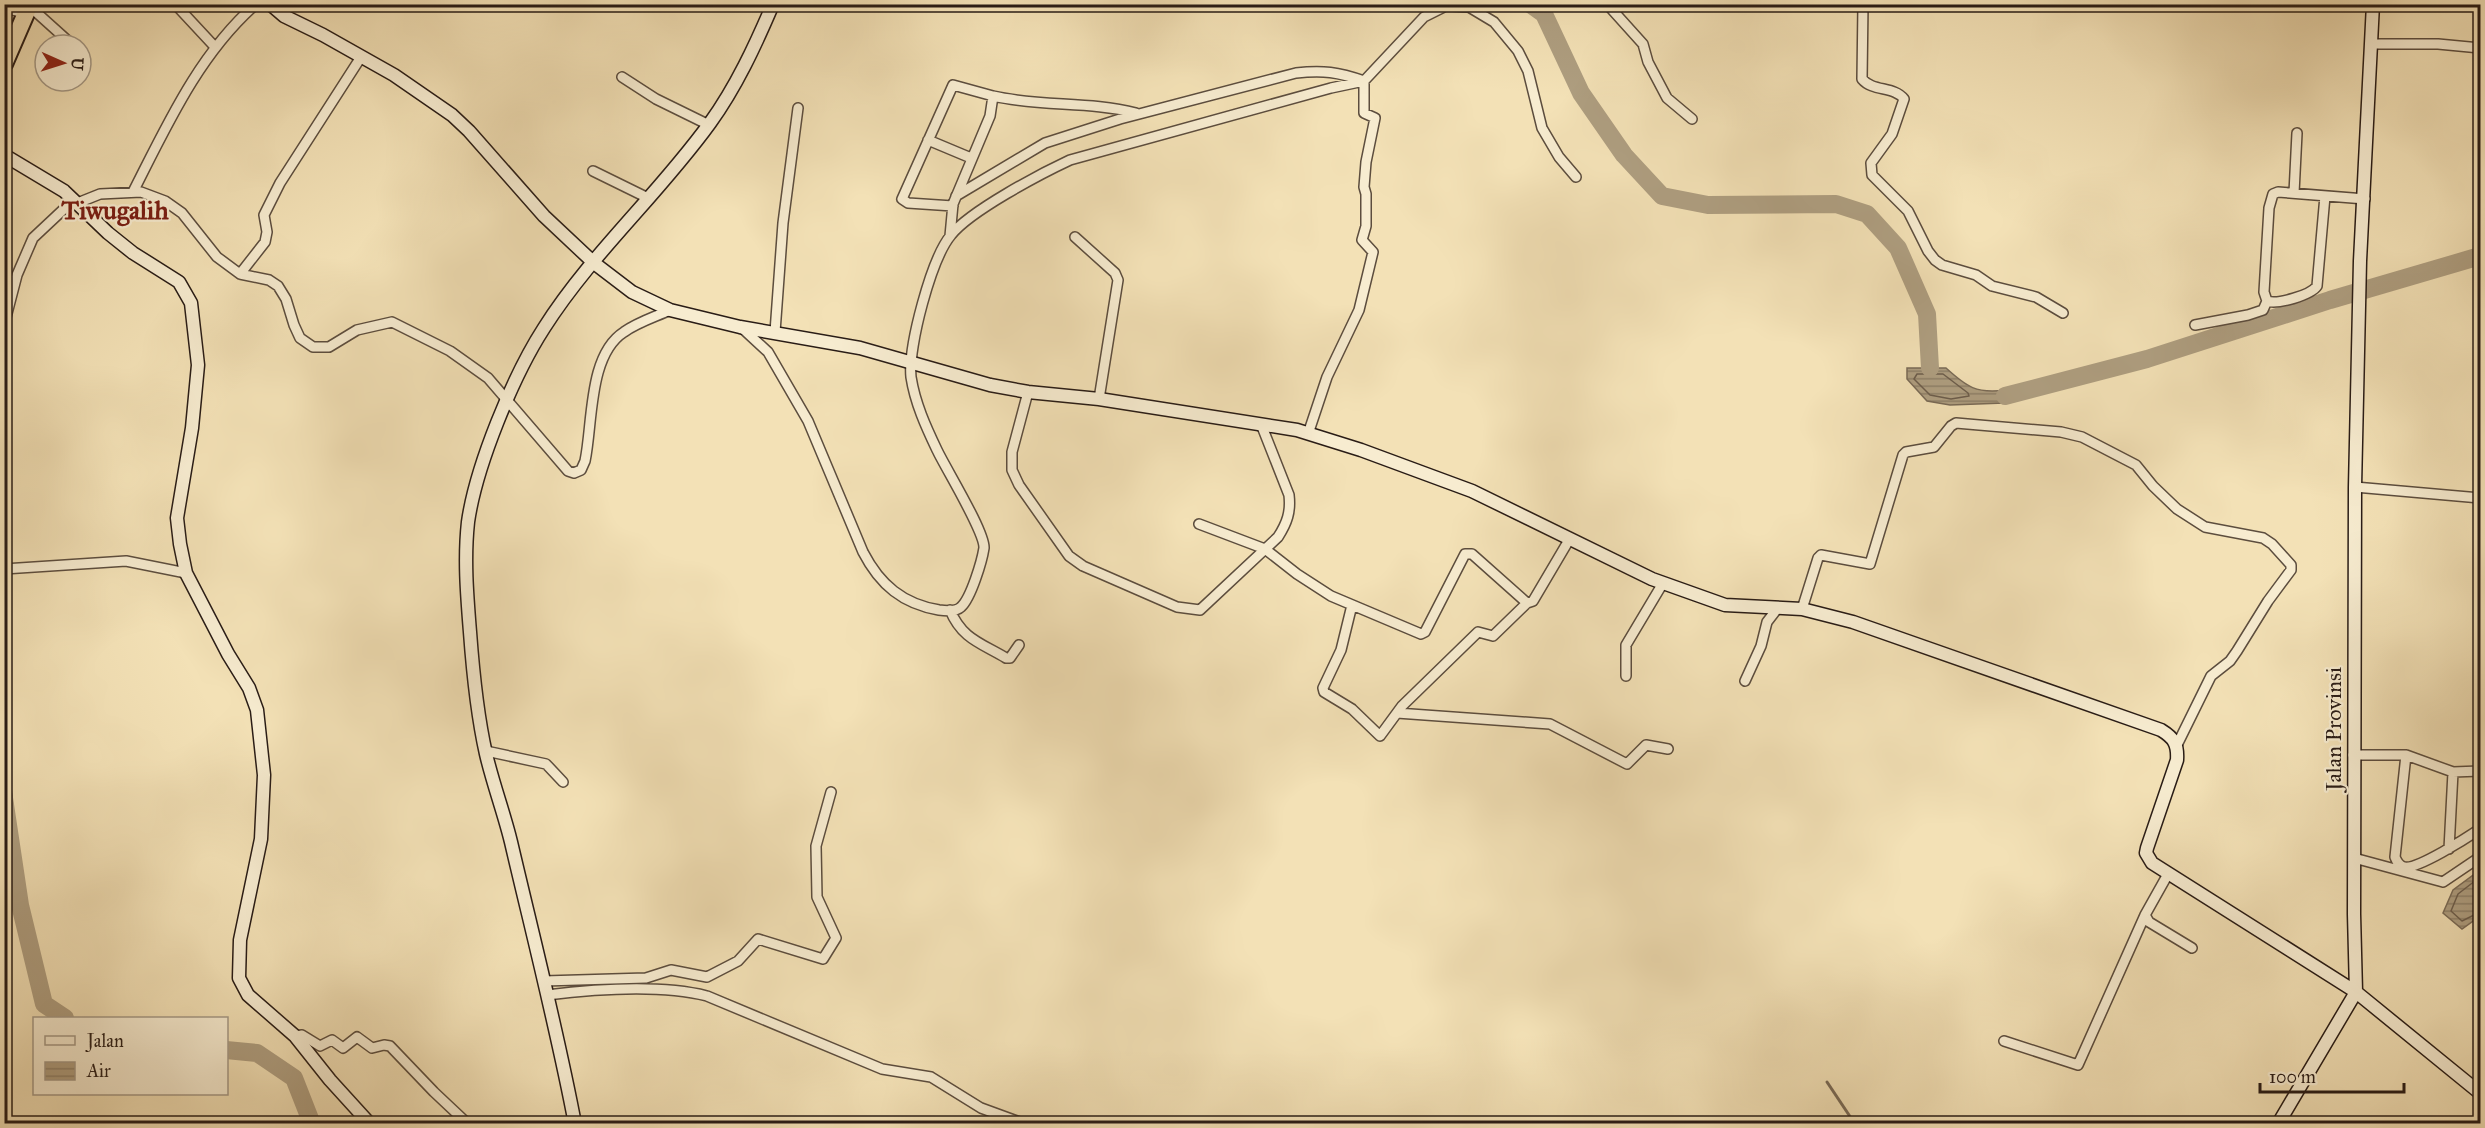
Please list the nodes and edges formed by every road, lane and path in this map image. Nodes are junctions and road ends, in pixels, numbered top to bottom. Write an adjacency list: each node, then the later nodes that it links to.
1 (174, 4): 13 (street)
2 (256, 4): 13 (street)
3 (773, 4): 23 (street)
4 (1607, 4): 22 (street)
5 (1863, 4): 44 (street)
6 (2373, 4): 11 (street, Jalan Provinsi)
7 (26, 6): 9 (street); 10 (street); 12 (highway); 16 (highway)
8 (273, 6): 15 (street)
9 (4, 8)
10 (59, 33)
11 (2370, 44): 14 (street); 35 (street, Jalan Provinsi)
12 (4, 46)
13 (214, 47): 30 (street)
14 (2481, 48)
15 (361, 57): 40 (street); 41 (street)
16 (4, 64)
17 (622, 77): 23 (street)
18 (1364, 81): 21 (street); 29 (street); 38 (street); 54 (street)
19 (993, 96): 21 (street); 25 (street); 27 (street)
20 (798, 108): 48 (street)
21 (1139, 114): 32 (street)
22 (1692, 119)
23 (709, 125): 34 (street)
24 (2297, 133): 31 (street)
25 (928, 140): 27 (street); 37 (street)
26 (4, 155): 36 (street)
27 (971, 158): 32 (street)
28 (593, 171): 34 (street)
29 (1576, 177)
30 (133, 192): 36 (street); 41 (street)
31 (2294, 194): 33 (street); 42 (street)
32 (956, 196): 37 (street)
33 (2325, 196): 35 (street); 42 (street)
34 (648, 198): 40 (street)
35 (2365, 199): 55 (street, Jalan Provinsi)
36 (75, 203): 46 (street); 61 (street)
37 (953, 206): 38 (street)
38 (950, 236): 49 (street)
39 (1075, 237): 52 (street)
40 (594, 263): 43 (street); 51 (street)
41 (240, 274): 51 (street)
42 (2267, 301): 45 (street)
43 (670, 310): 47 (street); 51 (street)
44 (2063, 313)
45 (2195, 325)
46 (4, 326)
47 (742, 328): 48 (street); 67 (street)
48 (774, 332): 49 (street)
49 (910, 363): 50 (street); 67 (street)
50 (1028, 392): 52 (street); 59 (street)
51 (508, 399): 74 (street)
52 (1099, 399): 53 (street)
53 (1261, 424): 54 (street); 59 (street)
54 (1308, 434): 58 (street)
55 (2355, 487): 56 (street); 75 (street, Jalan Provinsi)
56 (2481, 498)
57 (1199, 524): 59 (street)
58 (1569, 540): 62 (street); 63 (street)
59 (1265, 549): 64 (street)
60 (4, 570): 61 (street)
61 (186, 573): 91 (street)
62 (1663, 583): 65 (street); 69 (street)
63 (1527, 603): 64 (street); 71 (street)
64 (1352, 605): 71 (street)
65 (1778, 609): 66 (street); 70 (street)
66 (1802, 609): 72 (street); 72 (street)
67 (950, 610): 68 (street)
68 (1019, 645)
69 (1626, 676)
70 (1745, 681)
71 (1397, 713): 73 (street)
72 (2177, 745): 85 (street)
73 (1668, 749)
74 (486, 751): 79 (street); 88 (street)
75 (2354, 755): 76 (street); 84 (street, Jalan Provinsi)
76 (2406, 755): 78 (street); 82 (street)
77 (2481, 771): 78 (street)
78 (2453, 772): 82 (street)
79 (563, 782)
80 (831, 792): 88 (street)
81 (2481, 829): 82 (street)
82 (2450, 849)
83 (2481, 857): 84 (street)
84 (2354, 858): 89 (street, Jalan Provinsi)
85 (2168, 874): 86 (street); 89 (street)
86 (2145, 915): 87 (street); 92 (street)
87 (2192, 948)
88 (544, 981): 90 (street)
89 (2356, 992): 93 (street); 98 (street)
90 (547, 995): 96 (street); 97 (street)
91 (295, 1036): 94 (street); 95 (street)
92 (2004, 1041)
93 (2481, 1093)
94 (370, 1124)
95 (468, 1124)
96 (575, 1124)
97 (1025, 1124)
98 (2278, 1124)

